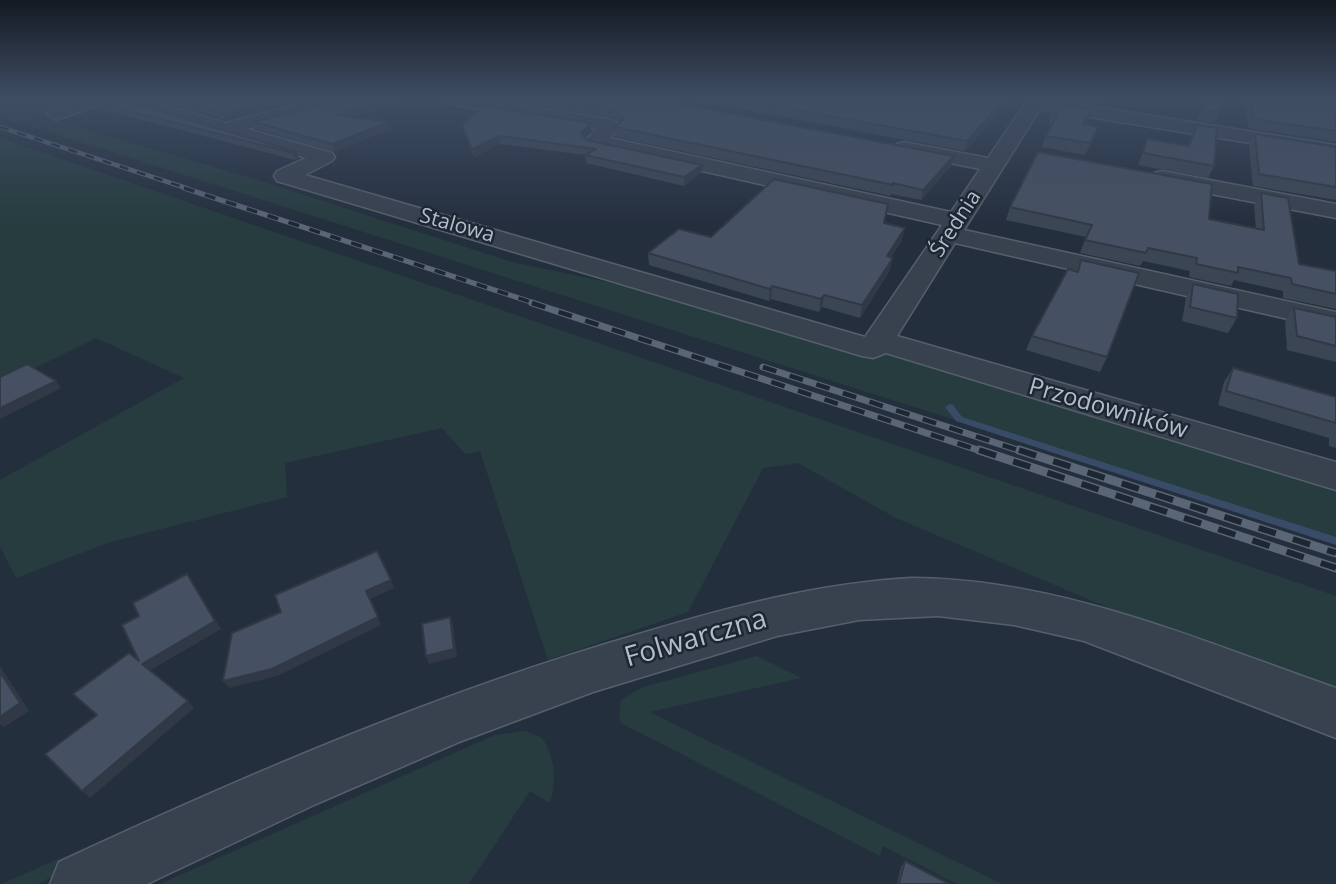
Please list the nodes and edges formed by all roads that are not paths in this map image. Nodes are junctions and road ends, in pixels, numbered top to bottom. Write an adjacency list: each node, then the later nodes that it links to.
1 (268, 140): 13 (street, Stalowa)
2 (595, 140): 11 (street)
3 (1010, 140): 8 (street, Średnia)
4 (1272, 140): 6 (street)
5 (882, 144): 8 (street)
6 (1336, 151)
7 (1031, 154): 8 (street)
8 (999, 157): 11 (street, Średnia)
9 (1137, 174): 10 (street)
10 (1336, 211)
11 (954, 228): 12 (street); 13 (street, Średnia)
12 (1336, 321)
13 (876, 345): 14 (street, Przodowników)
14 (1336, 476)
15 (1336, 713): 16 (street, Folwarczna)
16 (80, 884)

